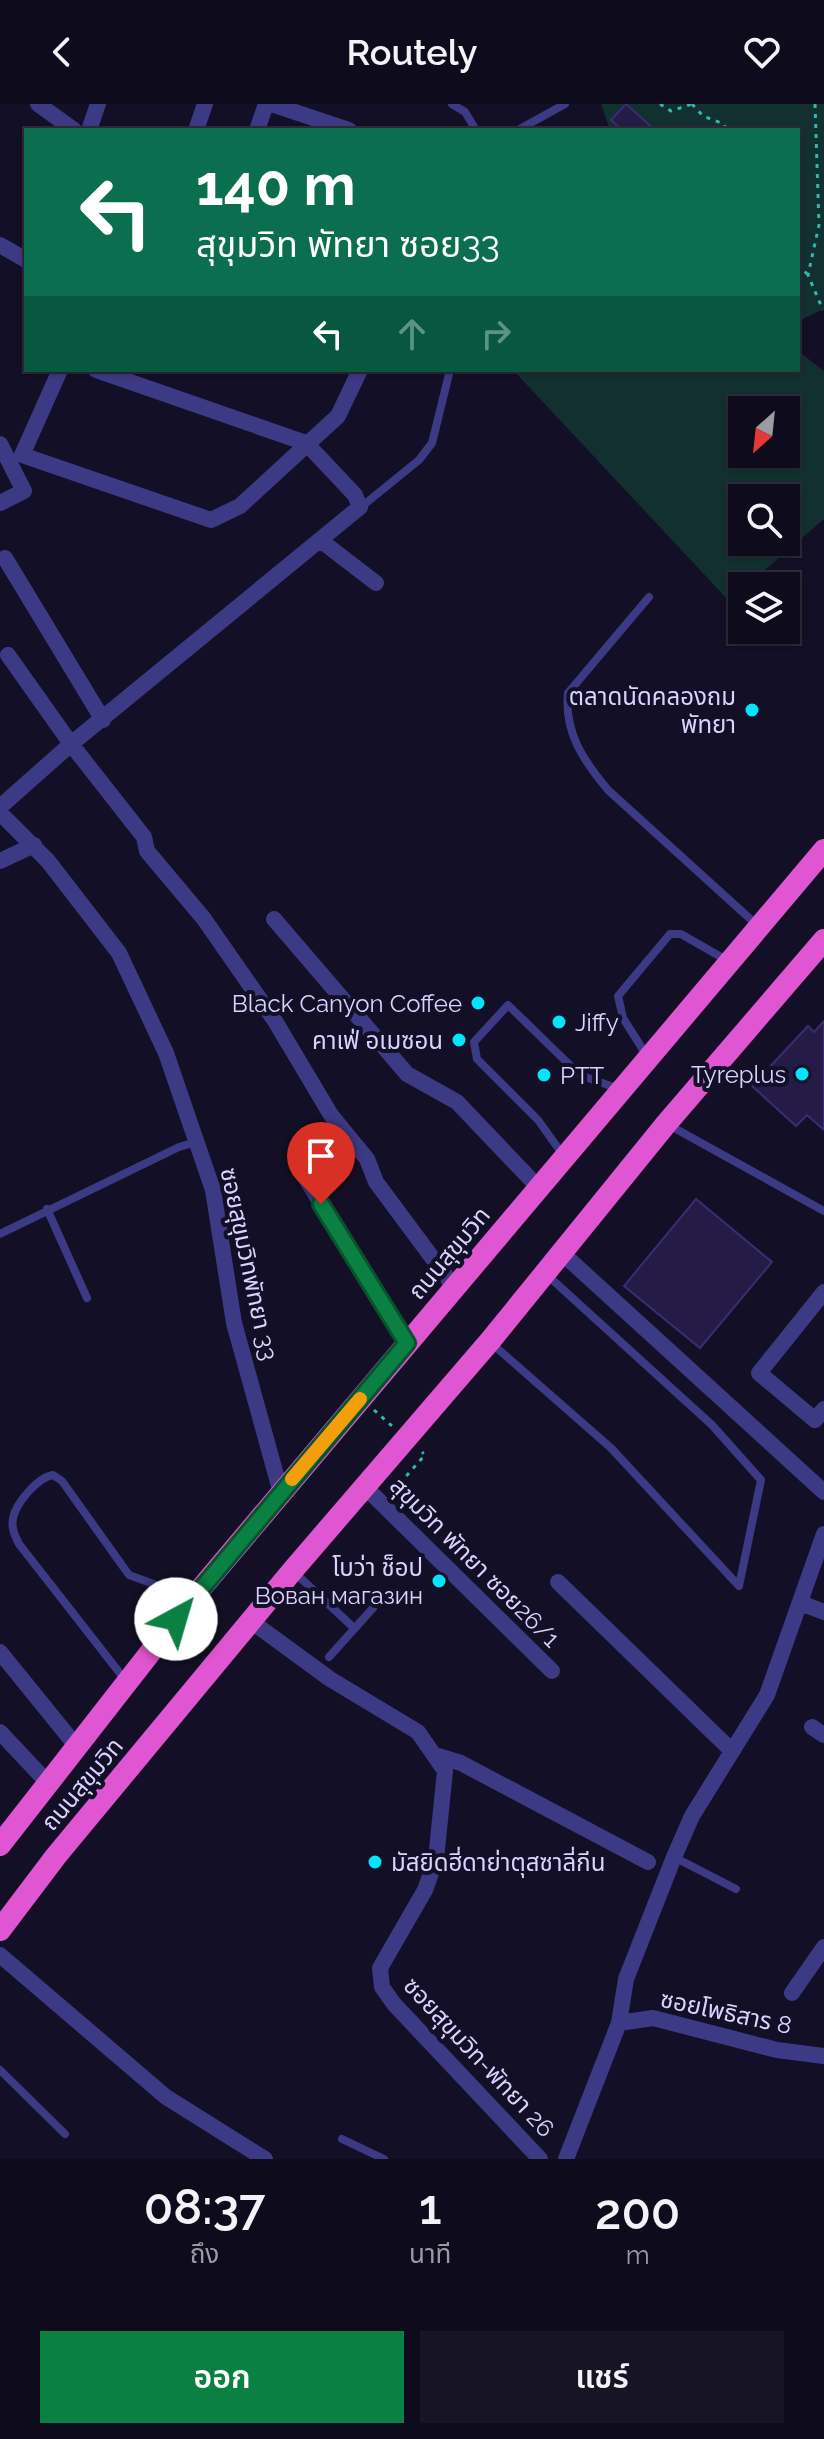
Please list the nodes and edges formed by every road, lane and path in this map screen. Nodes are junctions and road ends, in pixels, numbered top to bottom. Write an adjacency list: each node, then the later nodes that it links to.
1 (38, 104): 10 (street)
2 (98, 104): 11 (street)
3 (205, 104): 12 (street)
4 (269, 104): 13 (street); 14 (street)
5 (452, 104): 15 (lane)
6 (565, 104): 16 (lane)
7 (660, 104): 8 (path)
8 (692, 104): 17 (path)
9 (815, 104): 19 (path)
10 (71, 128)
11 (90, 128)
12 (197, 128)
13 (258, 128)
14 (343, 128)
15 (475, 128)
16 (522, 128)
17 (725, 128)
18 (824, 224): 19 (path)
19 (818, 229): 23 (path)
20 (0, 245): 21 (street)
21 (24, 259)
22 (800, 266): 23 (path)
23 (808, 275): 24 (path)
24 (823, 310)
25 (59, 372): 29 (street)
26 (102, 372): 29 (street)
27 (359, 372): 29 (street)
28 (450, 372): 32 (lane)
29 (306, 443): 32 (street)
30 (0, 444): 31 (street)
31 (0, 503)
32 (360, 507): 33 (street)
33 (320, 540): 35 (street); 38 (street)
34 (5, 558): 38 (street)
35 (376, 583)
36 (649, 597): 46 (lane)
37 (8, 655): 39 (street)
38 (103, 720): 39 (street)
39 (71, 744): 40 (street); 61 (street)
40 (0, 807)
41 (0, 813): 42 (street, ซอยสุขุมวิทพัทยา 33)
42 (34, 845): 44 (street); 52 (street, ซอยสุขุมวิทพัทยา 33)
43 (823, 853): 46 (highway, ถนนสุขุมวิท)
44 (0, 861)
45 (274, 919): 55 (street)
46 (758, 927): 48 (highway, ถนนสุขุมวิท)
47 (824, 940): 51 (highway, ถนนสุขุมวิท)
48 (729, 961): 49 (highway, ถนนสุขุมวิท); 49 (lane)
49 (648, 1056): 50 (highway, ถนนสุขุมวิท)
50 (620, 1089): 53 (highway, ถนนสุขุมวิท); 53 (lane)
51 (666, 1124): 57 (lane); 59 (highway, ถนนสุขุมวิท)
52 (196, 1142): 56 (lane); 72 (street, ซอยสุขุมวิทพัทยา 33)
53 (564, 1156): 55 (highway, ถนนสุขุมวิท)
54 (297, 1164): 65 (street)
55 (538, 1187): 61 (highway, ถนนสุขุมวิท)
56 (47, 1209): 58 (lane); 63 (lane)
57 (824, 1211)
58 (0, 1234)
59 (563, 1254): 60 (highway, ถนนสุขุมวิท); 71 (street)
60 (546, 1273): 64 (highway, ถนนสุขุมวิท); 64 (lane)
61 (454, 1287): 65 (highway, ถนนสุขุมวิท)
62 (824, 1292): 67 (street)
63 (87, 1298)
64 (490, 1341): 70 (highway, ถนนสุขุมวิท)
65 (407, 1343): 72 (highway, ถนนสุขุมวิท)
66 (369, 1405): 68 (path)
67 (824, 1409)
68 (403, 1435)
69 (414, 1445): 73 (path)
70 (365, 1487): 73 (street, สุขุมวิท พัทยา ซอย26/1); 75 (highway, ถนนสุขุมวิท)
71 (824, 1492)
72 (281, 1493): 77 (highway, ถนนสุขุมวิท)
73 (383, 1503): 85 (street, สุขุมวิท พัทยา ซอย26/1)
74 (824, 1534): 78 (street)
75 (293, 1570): 81 (highway, ถนนสุขุมวิท); 82 (lane)
76 (558, 1582): 89 (street)
77 (192, 1599): 86 (highway, ถนนสุขุมวิท); 86 (lane)
78 (801, 1603): 80 (street); 89 (street)
79 (373, 1608): 82 (lane)
80 (824, 1612)
81 (252, 1622): 90 (street); 96 (highway, ถนนสุขุมวิท)
82 (354, 1628): 84 (lane)
83 (0, 1652): 88 (street)
84 (329, 1657)
85 (552, 1671)
86 (127, 1682): 88 (highway, ถนนสุขุมวิท)
87 (0, 1732): 91 (street)
88 (77, 1747): 91 (highway, ถนนสุขุมวิท)
89 (732, 1751): 93 (street)
90 (438, 1756): 94 (street); 107 (street, ซอยสุขุมวิท-พัทยา 26)
91 (48, 1783): 92 (highway, ถนนสุขุมวิท)
92 (0, 1845)
93 (674, 1857): 95 (lane); 100 (street)
94 (648, 1862)
95 (736, 1889)
96 (0, 1930)
97 (824, 1947): 99 (street)
98 (0, 1955): 105 (street)
99 (792, 1993)
100 (619, 2023): 101 (street, ซอยโพธิสาร 8); 108 (street)
101 (824, 2056)
102 (0, 2070): 103 (lane)
103 (65, 2134)
104 (342, 2139): 106 (lane)
105 (265, 2159)
106 (384, 2159)
107 (540, 2159)
108 (566, 2159)

